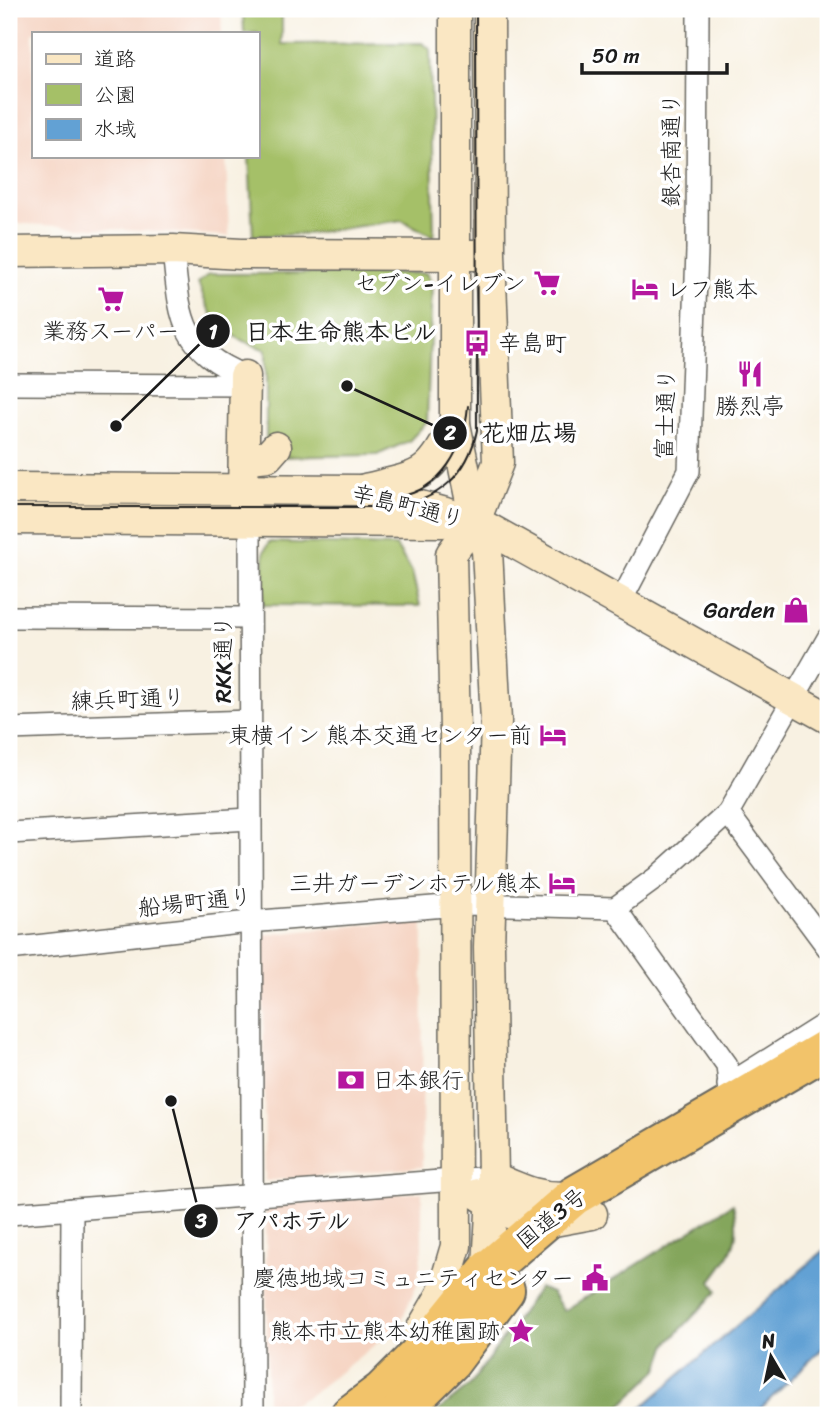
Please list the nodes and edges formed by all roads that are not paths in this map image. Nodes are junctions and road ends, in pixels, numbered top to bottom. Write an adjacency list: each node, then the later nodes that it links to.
1 (455, 9): 7 (street)
2 (489, 9): 8 (street)
3 (698, 9): 5 (street, 銀杏南通り)
4 (173, 250): 6 (street); 7 (street); 9 (street)
5 (697, 251): 20 (street, 富士通り)
6 (9, 252)
7 (455, 254): 8 (street); 11 (street)
8 (490, 254): 18 (street)
9 (245, 380): 10 (street); 13 (street)
10 (9, 384)
11 (455, 424): 16 (street); 18 (street)
12 (276, 447): 13 (street)
13 (244, 459): 15 (street)
14 (9, 488): 15 (street, 辛島町通り)
15 (244, 489): 16 (street, 辛島町通り); 19 (street)
16 (361, 490): 18 (street, 辛島町通り)
17 (9, 519): 19 (street, 辛島町通り)
18 (475, 521): 19 (street, 辛島町通り); 20 (street); 33 (street); 34 (street)
19 (250, 522): 22 (street, RKK通り)
20 (620, 603): 24 (street)
21 (9, 617): 22 (street)
22 (249, 618): 27 (street, RKK通り)
23 (828, 638): 24 (street)
24 (794, 699): 25 (street); 26 (street); 29 (street); 30 (street)
25 (828, 699)
26 (828, 718)
27 (250, 721): 28 (street, 練兵町通り); 31 (street, RKK通り)
28 (9, 729)
29 (828, 736)
30 (728, 813): 35 (street); 37 (street)
31 (250, 819): 32 (street); 36 (street, RKK通り)
32 (9, 833)
33 (489, 903): 34 (street, 船場町通り); 35 (street, 船場町通り); 44 (street)
34 (441, 906): 36 (street, 船場町通り); 43 (street)
35 (615, 908): 42 (street)
36 (249, 922): 38 (street, 船場町通り); 45 (street, RKK通り)
37 (828, 947)
38 (9, 949)
39 (828, 1022): 42 (street)
40 (828, 1048): 42 (highway, 国道3号)
41 (828, 1079): 46 (highway, 国道3号)
42 (734, 1093): 46 (highway, 国道3号)
43 (456, 1178): 44 (street); 45 (street); 52 (street)
44 (493, 1190): 46 (street); 49 (street); 50 (street)
45 (252, 1194): 47 (street); 54 (street, RKK通り)
46 (583, 1205): 49 (highway, 国道3号); 51 (highway, 国道3号)
47 (72, 1209): 48 (street); 53 (street)
48 (9, 1214)
49 (543, 1223): 50 (highway, 国道3号)
50 (488, 1270): 51 (street); 52 (highway, 国道3号)
51 (484, 1315): 52 (highway, 国道3号)
52 (389, 1403): 55 (highway, 国道3号)
53 (71, 1415)
54 (253, 1415)
55 (350, 1415)

